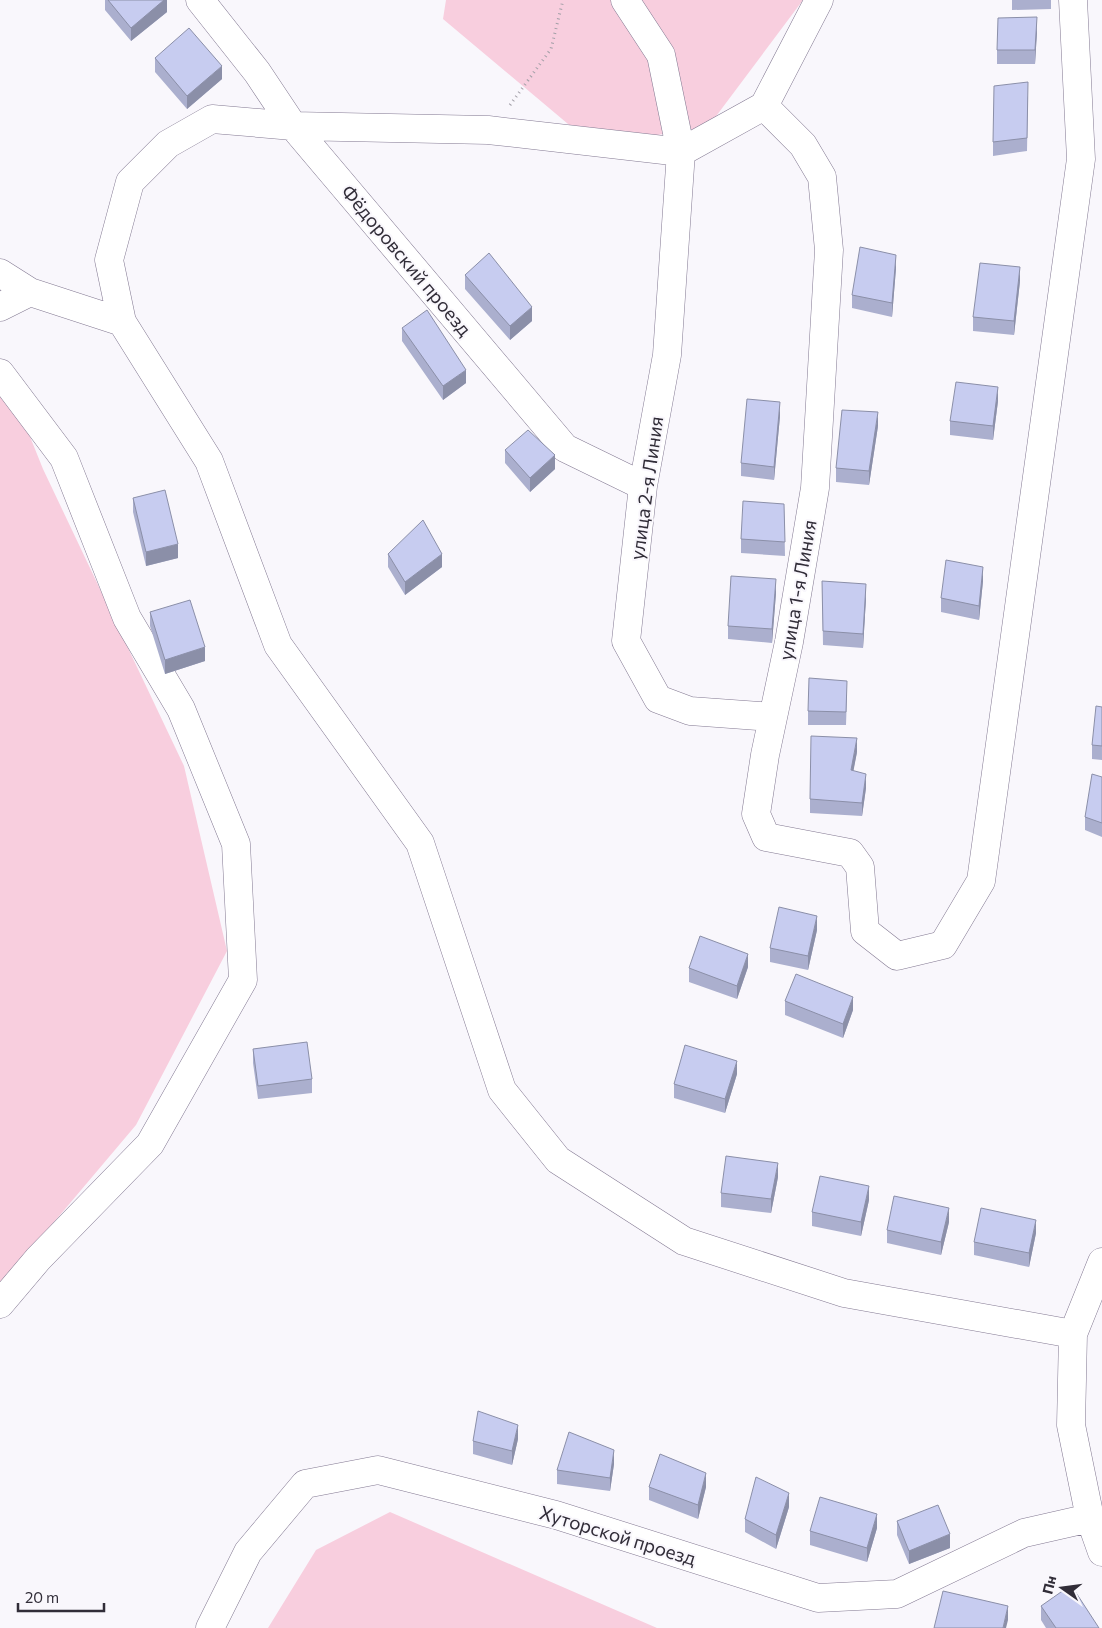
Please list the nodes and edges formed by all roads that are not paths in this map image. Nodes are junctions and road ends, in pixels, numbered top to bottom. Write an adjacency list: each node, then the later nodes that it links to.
1 (200, 0): 6 (street, Фёдоровский проезд)
2 (625, 0): 7 (street)
3 (819, 0): 5 (street)
4 (1073, 0): 14 (street, улица 1-я Линия)
5 (764, 106): 7 (street); 14 (street, улица 1-я Линия)
6 (293, 126): 7 (street); 11 (street); 13 (street, Фёдоровский проезд)
7 (681, 152): 13 (street, улица 2-я Линия)
8 (0, 273): 9 (street)
9 (30, 292): 10 (street); 11 (street)
10 (0, 307)
11 (122, 322): 17 (street)
12 (0, 373): 16 (street)
13 (643, 486): 14 (street, улица 2-я Линия)
14 (773, 717)
15 (1102, 1262): 17 (street)
16 (0, 1304)
17 (1073, 1334): 18 (street)
18 (1090, 1518): 19 (street); 20 (street, Хуторской проезд)
19 (1102, 1552)
20 (210, 1628)

